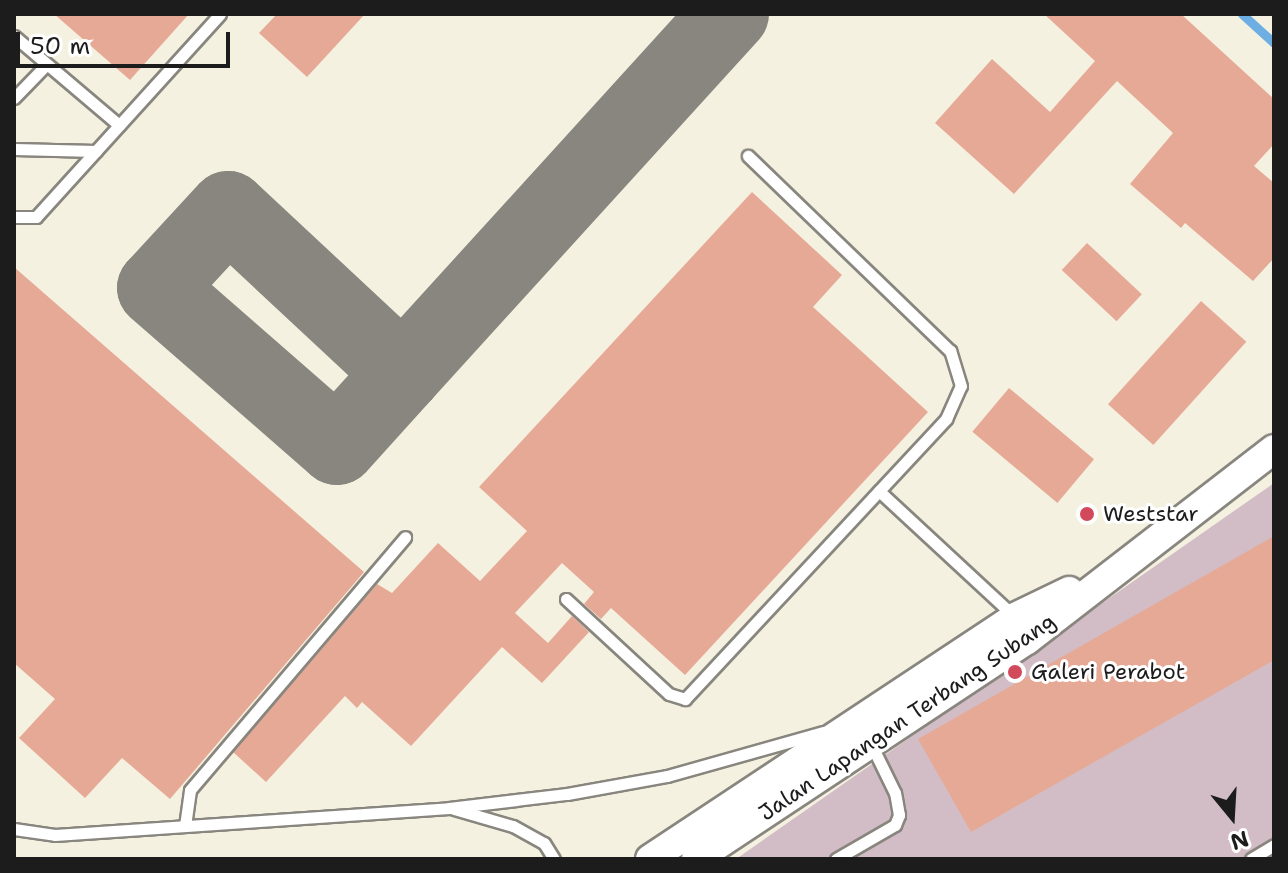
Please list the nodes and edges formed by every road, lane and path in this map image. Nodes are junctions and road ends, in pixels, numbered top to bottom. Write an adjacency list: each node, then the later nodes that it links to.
1 (220, 14): 5 (lane)
2 (14, 36): 3 (lane)
3 (47, 64): 4 (lane); 5 (lane)
4 (14, 98)
5 (119, 125): 7 (lane)
6 (14, 149): 7 (lane)
7 (96, 151): 9 (lane)
8 (748, 156): 11 (lane)
9 (14, 217)
10 (1274, 449): 13 (street, Jalan Lapangan Terbang Subang)
11 (879, 491): 14 (lane); 15 (lane)
12 (405, 537): 19 (lane)
13 (1113, 570): 15 (street, Jalan Lapangan Terbang Subang); 17 (street, Jalan Lapangan Terbang Subang)
14 (566, 599)
15 (1015, 617): 16 (street, Jalan Lapangan Terbang Subang)
16 (848, 726): 18 (lane, Jalan Lapangan Terbang Subang); 23 (street, Jalan Lapangan Terbang Subang)
17 (871, 744): 24 (street, Jalan Lapangan Terbang Subang); 25 (lane)
18 (449, 808): 19 (lane, Jalan Lapangan Terbang Subang); 22 (lane)
19 (185, 826): 20 (lane, Jalan Lapangan Terbang Subang)
20 (14, 829)
21 (1274, 845): 26 (lane)
22 (554, 859)
23 (650, 859)
24 (696, 859)
25 (836, 859)
26 (1251, 859)

